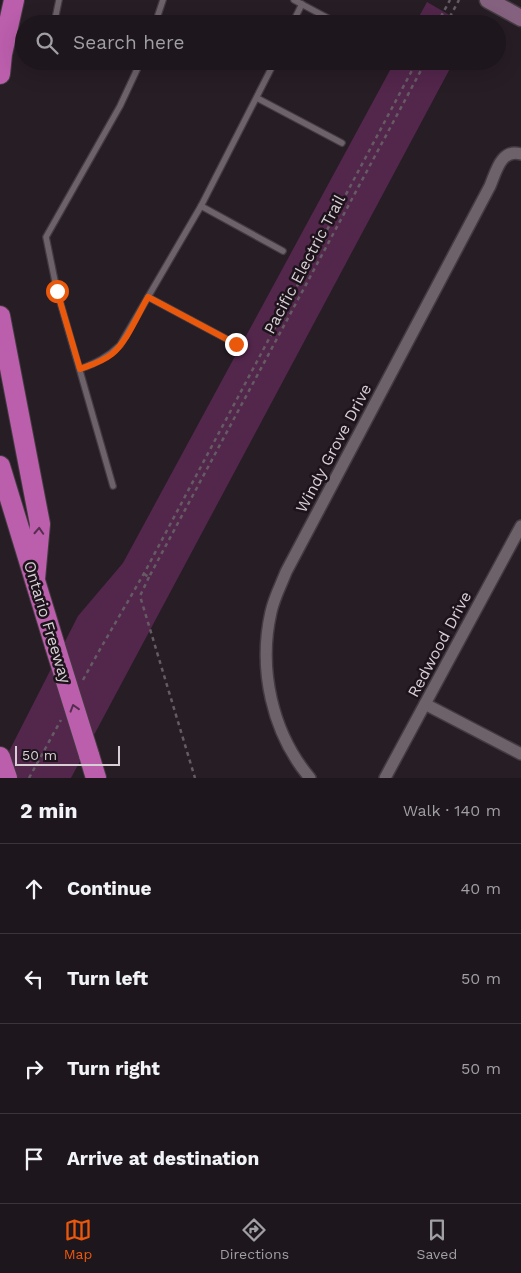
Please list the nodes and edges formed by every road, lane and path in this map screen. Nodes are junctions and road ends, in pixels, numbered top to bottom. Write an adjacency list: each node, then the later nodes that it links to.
1 (14, 0): 20 (highway)
2 (59, 0): 9 (lane)
3 (163, 0): 10 (lane)
4 (294, 0): 8 (lane)
5 (450, 0): 13 (path)
6 (459, 0): 14 (path)
7 (488, 0): 15 (main road)
8 (302, 4): 11 (lane); 12 (lane)
9 (56, 15)
10 (158, 15)
11 (296, 15)
12 (322, 15)
13 (442, 15)
14 (451, 15)
15 (521, 18)
16 (137, 70): 29 (lane)
17 (270, 70): 21 (lane)
18 (412, 70): 33 (path, Pacific Electric Trail)
19 (421, 70): 34 (path, Pacific Electric Trail)
20 (0, 74)
21 (256, 98): 22 (lane); 24 (lane)
22 (342, 144)
23 (518, 153): 45 (street, Windy Grove Drive)
24 (201, 206): 25 (lane); 26 (lane)
25 (283, 251)
26 (148, 297): 28 (lane); 29 (lane)
27 (0, 316): 35 (highway, one-way to 27)
28 (236, 344)
29 (80, 369): 31 (lane)
30 (0, 466): 35 (highway, Ontario Freeway)
31 (113, 486)
32 (521, 526): 37 (street, Redwood Drive)
33 (144, 574): 34 (path); 36 (path, Pacific Electric Trail)
34 (149, 577): 44 (path, Pacific Electric Trail)
35 (35, 579): 43 (highway, Ontario Freeway, one-way to 35, bridge)
36 (80, 685)
37 (425, 704): 39 (street); 46 (street, Redwood Drive)
38 (62, 718): 42 (path)
39 (521, 754)
40 (0, 757): 41 (highway)
41 (7, 778)
42 (29, 778)
43 (96, 778)
44 (194, 778)
45 (310, 778)
46 (385, 778)

